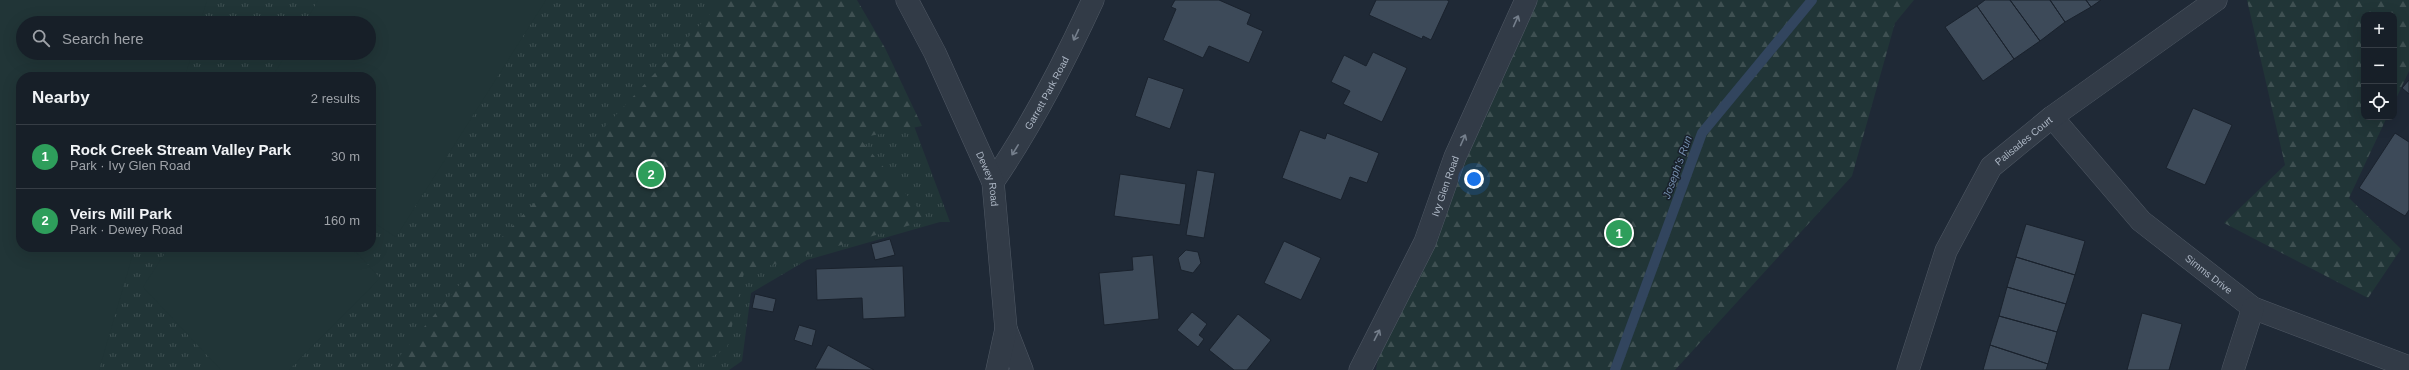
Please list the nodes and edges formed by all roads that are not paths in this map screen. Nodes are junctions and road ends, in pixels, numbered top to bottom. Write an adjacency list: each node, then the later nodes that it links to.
1 (907, 0): 6 (street, Dewey Road)
2 (1093, 0): 6 (street, Garrett Park Road, one-way to 6)
3 (1526, 0): 12 (street, Ivy Glen Road, one-way to 3)
4 (2216, 0): 5 (street, Palisades Court)
5 (2052, 118): 7 (street, Simms Drive); 13 (street, Palisades Court)
6 (993, 182): 8 (street, Dewey Road)
7 (2252, 308): 9 (street, Simms Drive); 14 (street)
8 (1006, 329): 10 (street); 11 (street, Dewey Road)
9 (2409, 367)
10 (997, 370)
11 (1022, 370)
12 (1360, 370)
13 (1908, 370)
14 (2233, 370)

